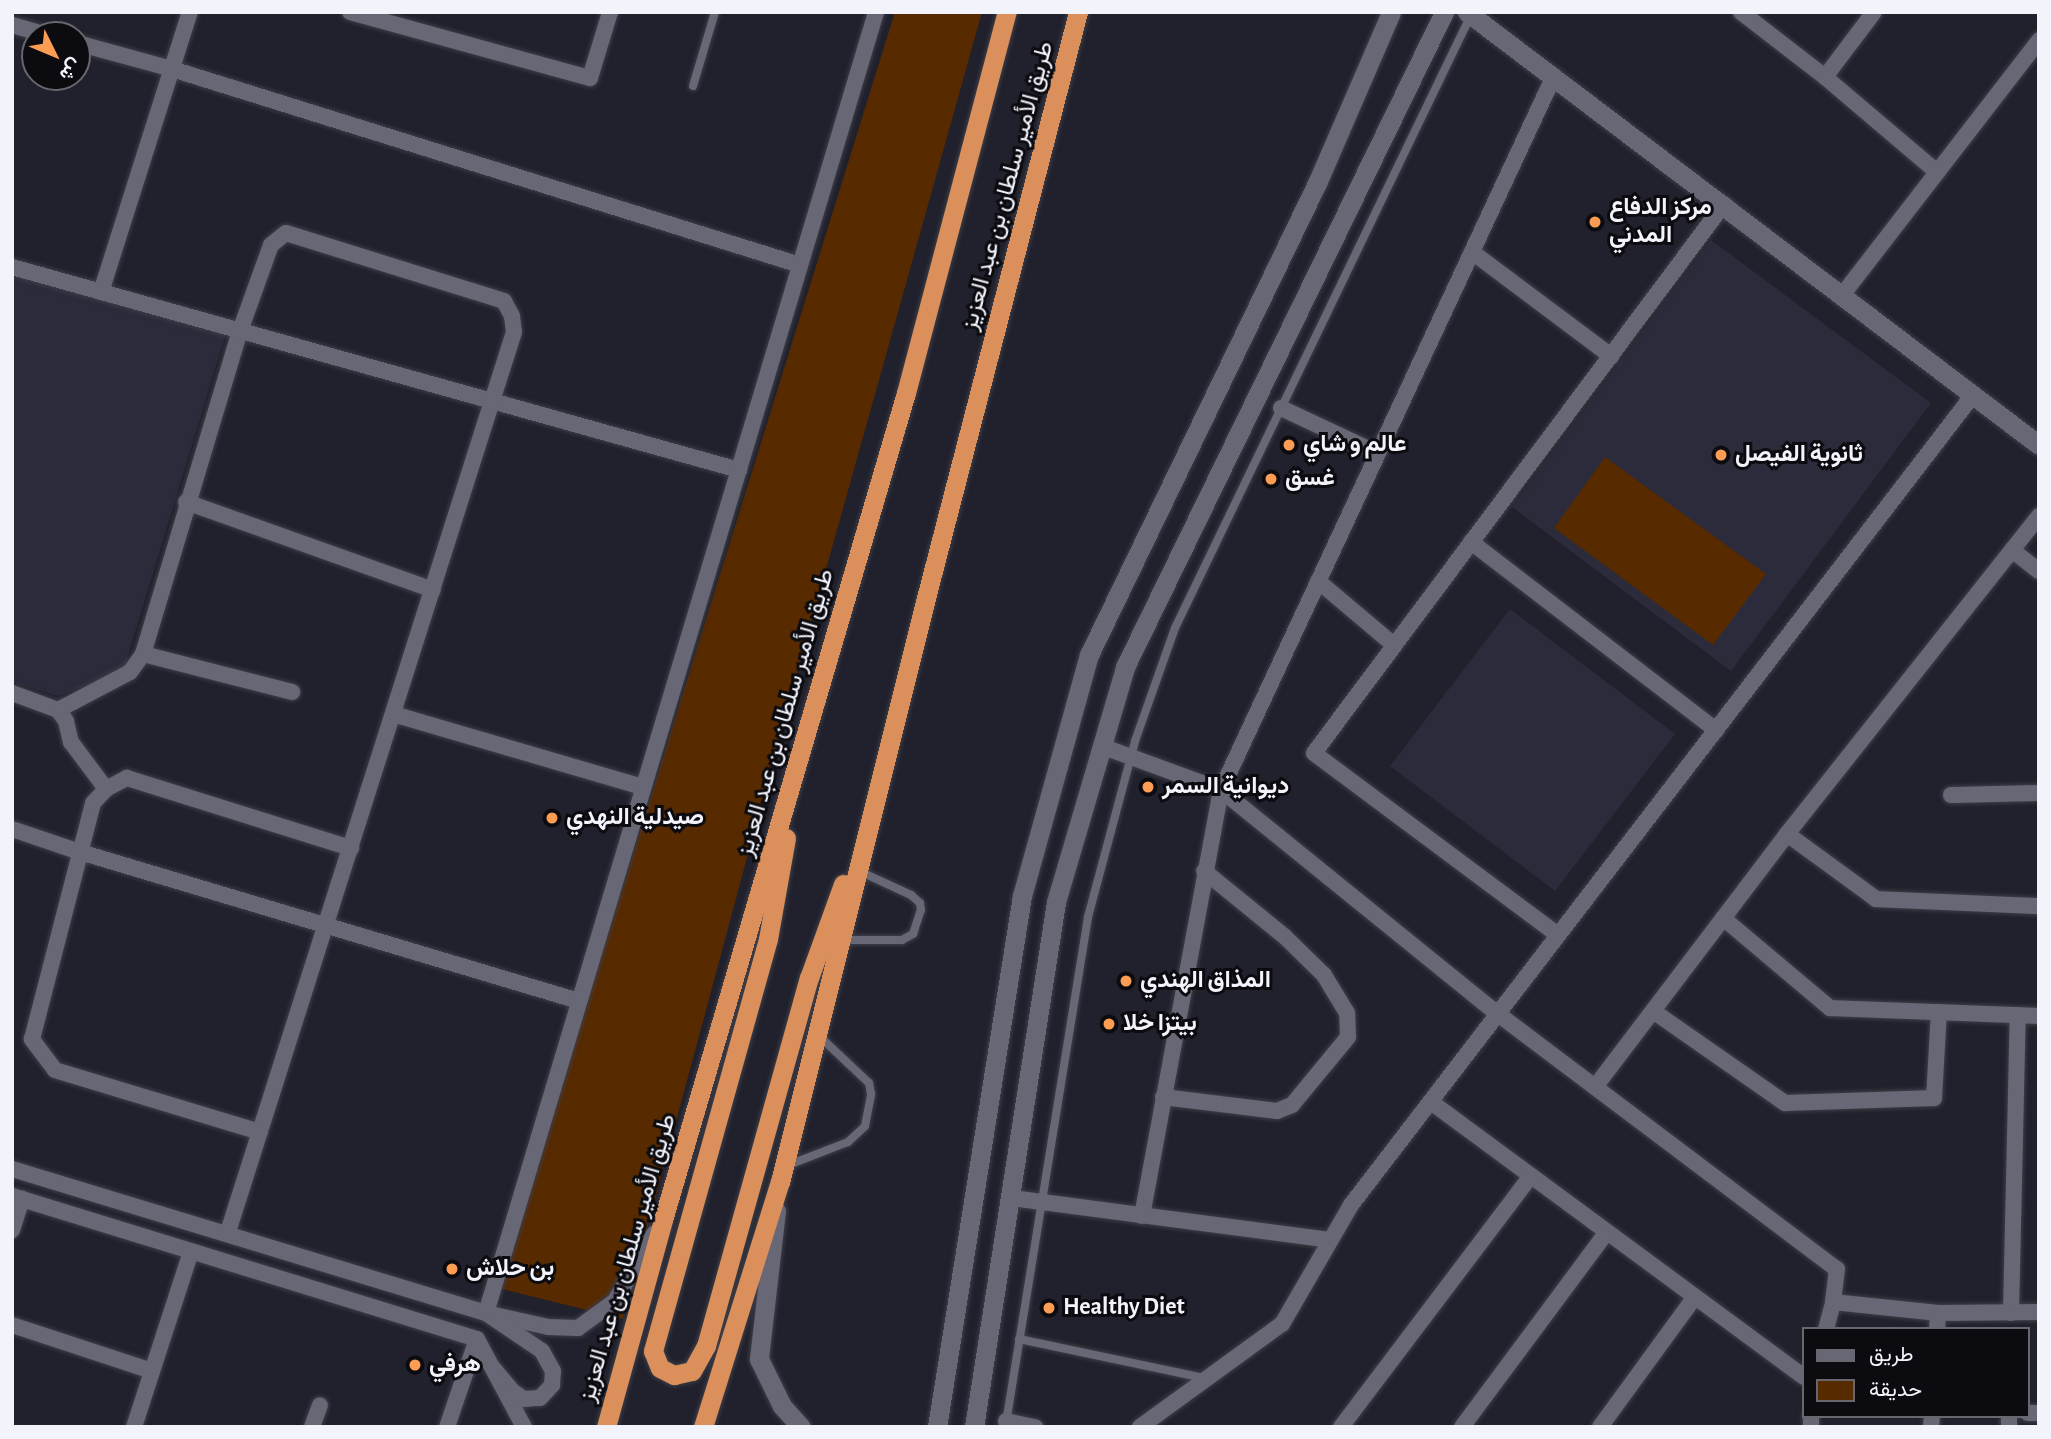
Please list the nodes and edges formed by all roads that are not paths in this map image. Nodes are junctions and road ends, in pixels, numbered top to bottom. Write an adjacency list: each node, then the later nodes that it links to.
1 (190, 12): 15 (street)
2 (350, 12): 3 (street)
3 (610, 12)
4 (715, 12): 18 (lane)
5 (876, 12): 22 (street)
6 (1007, 12): 49 (highway, طريق الأمير سلطان بن عبد العزيز)
7 (1078, 12): 53 (highway, طريق الأمير سلطان بن عبد العزيز)
8 (1391, 12): 107 (street)
9 (1444, 12): 48 (street)
10 (1741, 12): 17 (street)
11 (1874, 12): 17 (street)
12 (1470, 13): 16 (street); 30 (lane)
13 (2039, 40): 19 (street)
14 (91, 47): 15 (street)
15 (172, 69): 22 (street); 24 (street)
16 (1554, 76): 20 (street); 21 (street)
17 (1825, 78): 19 (street)
18 (693, 86)
19 (1937, 172): 25 (street)
20 (1724, 204): 25 (street); 27 (street)
21 (1472, 252): 27 (street); 32 (street)
22 (800, 265): 33 (street)
23 (12, 267): 24 (street)
24 (101, 292): 26 (street)
25 (1843, 294): 28 (street)
26 (240, 331): 29 (street); 29 (street); 34 (street)
27 (1611, 356): 36 (street)
28 (1973, 395): 31 (street); 47 (street)
29 (492, 402): 33 (street); 40 (street)
30 (1281, 408): 32 (street); 50 (lane)
31 (2037, 439)
32 (1377, 453): 39 (street)
33 (739, 470): 51 (street)
34 (186, 502): 40 (street); 42 (street)
35 (2039, 516): 37 (street)
36 (1471, 542): 41 (street); 47 (street)
37 (2012, 550): 38 (street); 58 (street)
38 (2039, 571)
39 (1318, 581): 41 (street); 54 (street)
40 (433, 590): 46 (street)
41 (1394, 645): 66 (street)
42 (143, 654): 44 (street); 45 (street)
43 (12, 692): 45 (street)
44 (292, 692)
45 (58, 710): 52 (street)
46 (393, 714): 51 (street); 59 (street)
47 (1716, 730): 66 (street)
48 (1101, 746): 50 (street); 83 (street)
49 (802, 747): 53 (highway); 86 (highway, طريق الأمير سلطان بن عبد العزيز)
50 (1131, 756): 54 (street); 84 (lane)
51 (643, 787): 68 (street)
52 (106, 789): 59 (street); 60 (street)
53 (878, 789): 61 (highway, طريق الأمير سلطان بن عبد العزيز)
54 (1221, 790): 62 (street); 71 (street)
55 (2039, 793): 56 (street)
56 (1951, 795)
57 (12, 829): 60 (street)
58 (1787, 834): 63 (street); 64 (street)
59 (351, 848): 65 (street)
60 (80, 852): 65 (street); 78 (street)
61 (858, 870): 67 (highway, طريق الأمير سلطان بن عبد العزيز); 67 (lane)
62 (1204, 871): 76 (street); 76 (street)
63 (2039, 906)
64 (1723, 918): 69 (street); 70 (street)
65 (327, 925): 68 (street); 78 (street)
66 (1558, 935): 71 (street)
67 (840, 940): 74 (highway, طريق الأمير سلطان بن عبد العزيز)
68 (579, 1001): 94 (street)
69 (1653, 1011): 70 (street); 75 (street)
70 (1939, 1012): 72 (street)
71 (1498, 1014): 75 (street); 77 (street)
72 (2018, 1015): 73 (street); 96 (street)
73 (2039, 1016)
74 (817, 1034): 80 (highway, طريق الأمير سلطان بن عبد العزيز); 80 (lane)
75 (1595, 1087): 93 (street)
76 (1163, 1097): 85 (street)
77 (1431, 1102): 81 (street); 90 (street)
78 (260, 1132): 88 (street)
79 (12, 1169): 88 (street)
80 (781, 1174): 114 (highway, طريق الأمير سلطان بن عبد العزيز); 115 (street)
81 (1531, 1176): 89 (street); 121 (street)
82 (17, 1198): 87 (street); 91 (street)
83 (1012, 1198): 84 (street); 118 (street)
84 (1042, 1202): 85 (street); 101 (lane)
85 (1142, 1216): 90 (street)
86 (663, 1220): 94 (street); 113 (highway, طريق الأمير سلطان بن عبد العزيز)
87 (12, 1230)
88 (228, 1232): 94 (street)
89 (1607, 1232): 92 (street); 122 (street)
90 (1329, 1240): 105 (street)
91 (191, 1252): 100 (street); 103 (street)
92 (1694, 1298): 104 (street); 123 (street)
93 (1833, 1302): 97 (street); 99 (street)
94 (486, 1312): 102 (street)
95 (2039, 1312): 96 (street)
96 (2011, 1313): 97 (street)
97 (1938, 1321)
98 (12, 1325): 103 (street)
99 (1827, 1327)
100 (477, 1339): 102 (street); 111 (street)
101 (1019, 1339): 105 (lane); 108 (lane)
102 (493, 1368): 112 (street)
103 (152, 1371): 109 (street)
104 (1802, 1376)
105 (1207, 1379): 120 (street)
106 (320, 1405): 110 (street)
107 (940, 1407): 116 (street); 117 (street)
108 (1005, 1424): 119 (street)
109 (134, 1427)
110 (312, 1427)
111 (447, 1427)
112 (524, 1427)
113 (606, 1427)
114 (703, 1427)
115 (801, 1427)
116 (929, 1427)
117 (937, 1427)
118 (974, 1427)
119 (1035, 1427)
120 (1140, 1427)
121 (1341, 1427)
122 (1462, 1427)
123 (1600, 1427)

